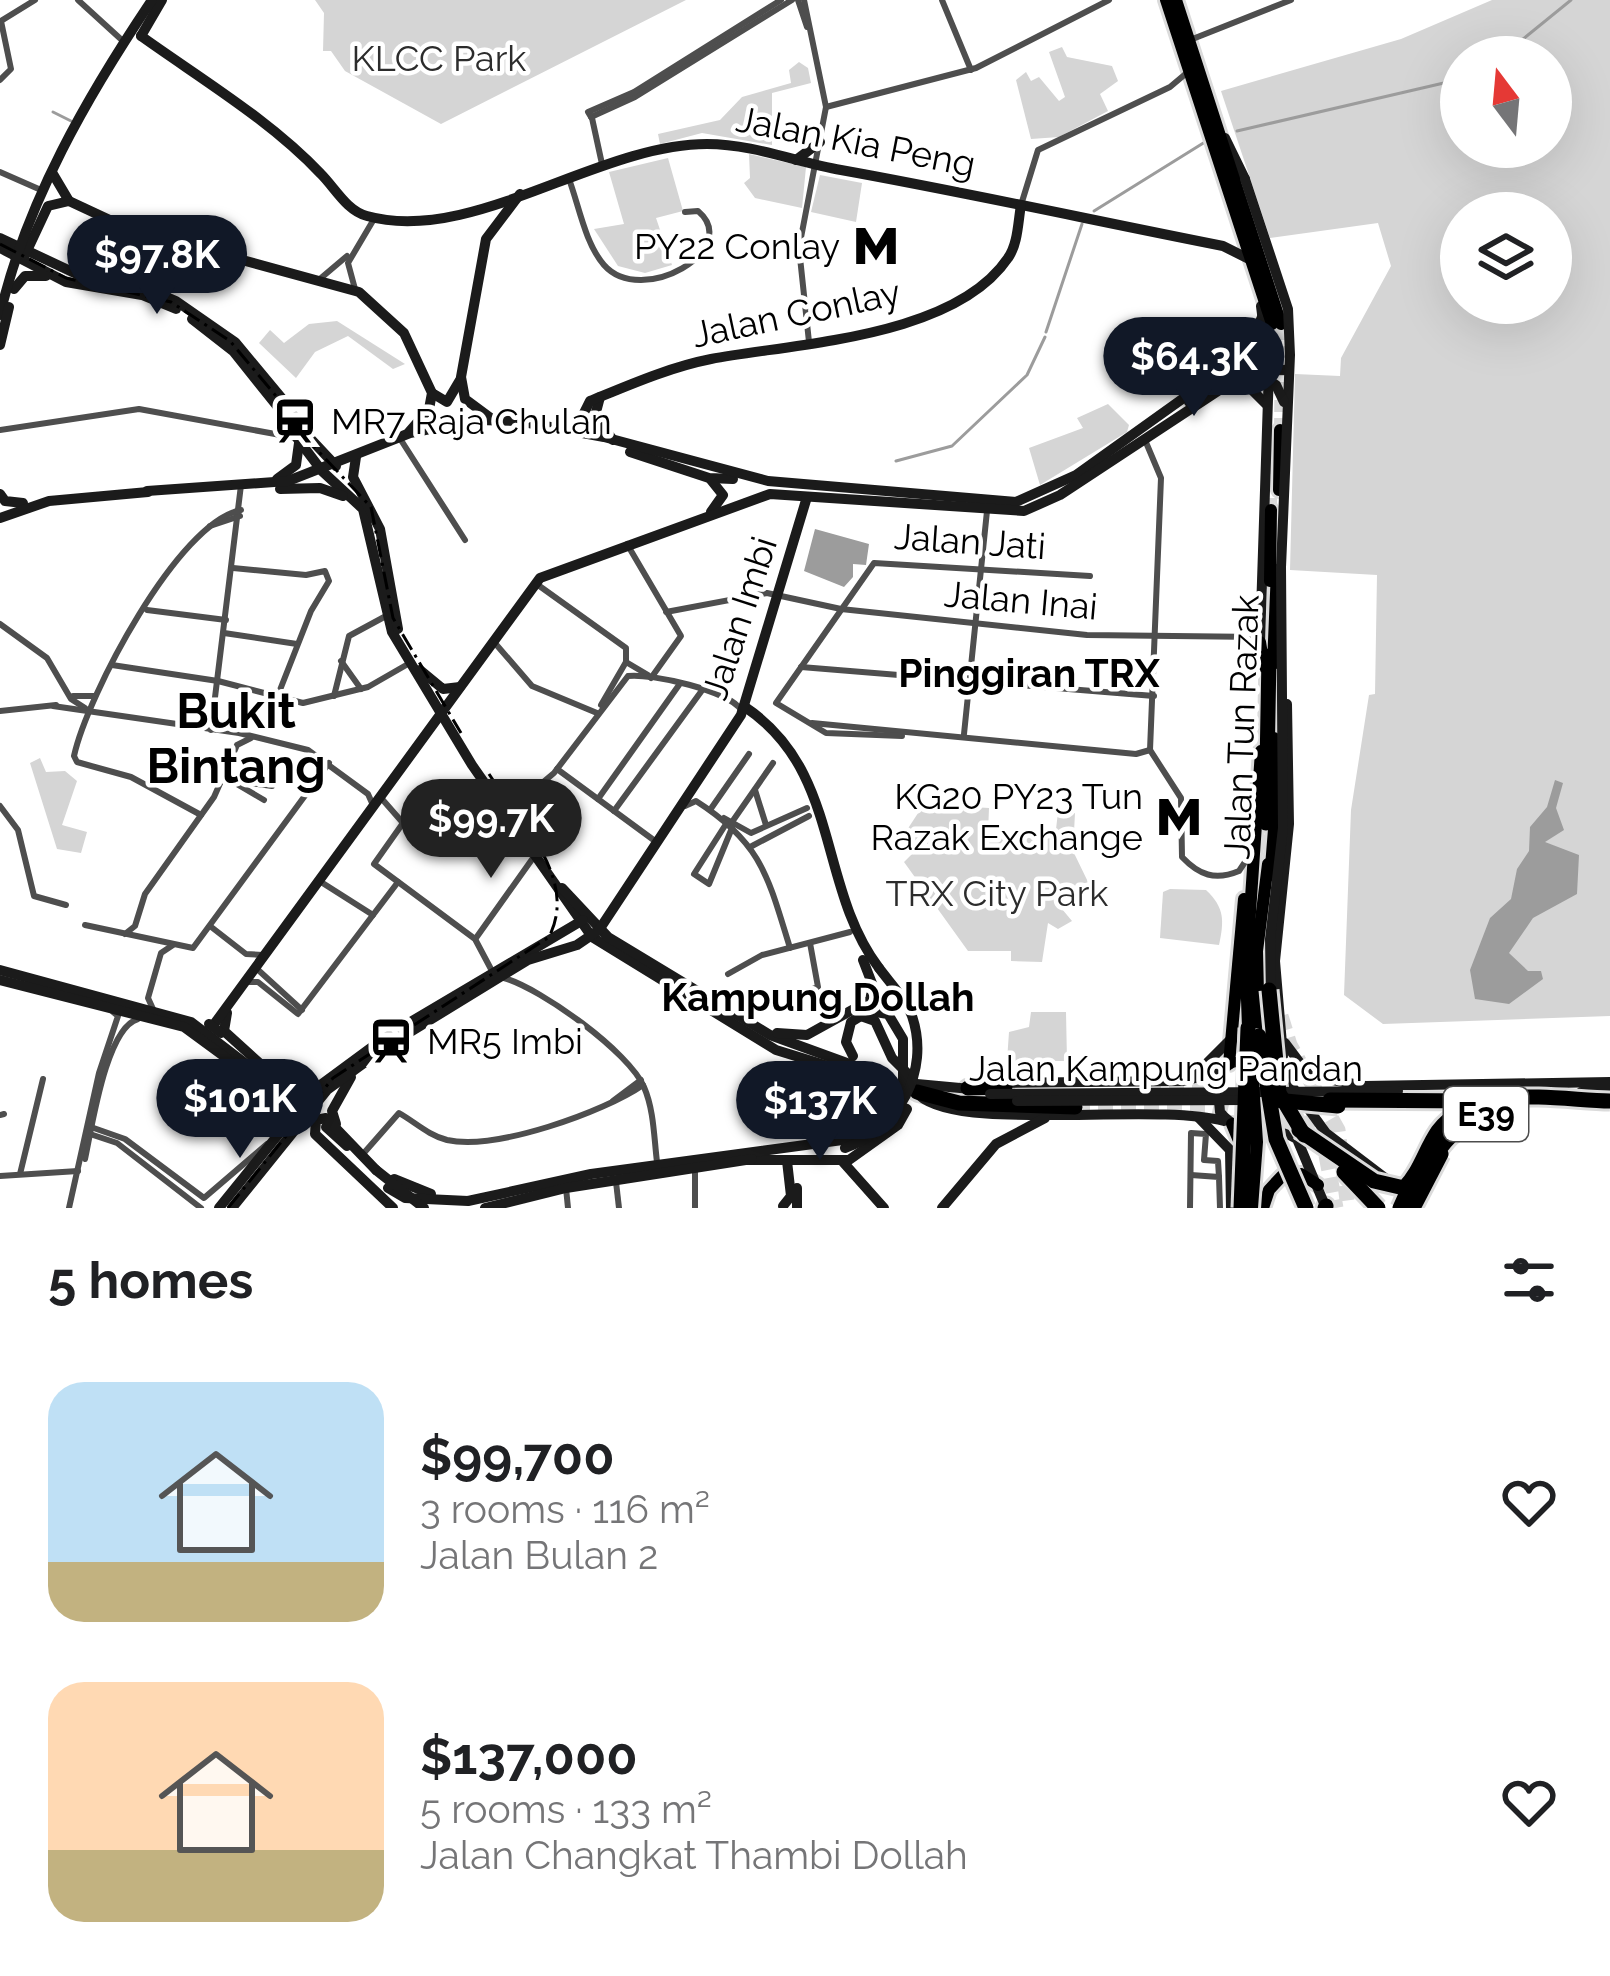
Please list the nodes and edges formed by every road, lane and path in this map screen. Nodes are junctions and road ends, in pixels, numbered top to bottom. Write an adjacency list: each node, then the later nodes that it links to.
1 (35, 0): 18 (street)
2 (78, 0): 13 (street)
3 (152, 0): 14 (main road)
4 (162, 0): 14 (main road)
5 (781, 0): 12 (street)
6 (798, 0): 12 (street); 21 (street)
7 (942, 0): 17 (street)
8 (1109, 0): 17 (street)
9 (1166, 0): 16 (main road)
10 (1176, 0): 15 (main road)
11 (1292, 0): 15 (street)
12 (741, 29): 26 (street)
13 (115, 32): 14 (street); 14 (street)
14 (132, 38): 28 (main road); 38 (main road)
15 (1190, 40): 30 (main road)
16 (1190, 69): 19 (street); 20 (main road)
17 (971, 70): 21 (street)
18 (0, 80)
19 (1170, 87): 20 (street); 35 (street)
20 (1198, 98): 23 (main road)
21 (826, 107): 22 (street)
22 (820, 142): 24 (main road); 25 (street)
23 (1214, 152): 33 (main road); 49 (main road)
24 (796, 160): 25 (main road, Jalan Kia Peng); 26 (main road, Jalan Kia Peng)
25 (816, 165): 35 (main road, Jalan Kia Peng); 51 (street)
26 (603, 167): 29 (main road, Jalan Kia Peng)
27 (0, 172): 31 (street)
28 (52, 174): 31 (main road); 34 (main road)
29 (568, 176): 32 (main road, Jalan Kia Peng); 37 (street)
30 (1242, 180): 49 (main road); 53 (main road); 64 (main road, bridge)
31 (44, 192): 42 (main road)
32 (520, 194): 36 (main road, Jalan Kia Peng); 40 (main road)
33 (1228, 200): 39 (main road)
34 (70, 202): 42 (main road); 45 (main road)
35 (1021, 205): 41 (main road, Jalan Kia Peng); 51 (main road, Jalan Conlay)
36 (473, 212): 38 (main road, Jalan Kia Peng); 40 (main road)
37 (685, 212)
38 (371, 217): 45 (street); 47 (street)
39 (1238, 230): 41 (main road); 43 (main road)
40 (486, 239): 56 (main road)
41 (1223, 246): 43 (main road, Jalan Kia Peng)
42 (14, 249): 44 (main road); 44 (main road); 46 (main road)
43 (1247, 258): 49 (main road)
44 (53, 277): 46 (main road)
45 (317, 279): 47 (main road)
46 (12, 285): 48 (main road); 50 (main road)
47 (355, 290): 58 (main road)
48 (0, 315)
49 (1272, 320): 52 (main road); 57 (main road)
50 (0, 345)
51 (809, 345): 59 (main road, Jalan Conlay)
52 (1268, 346): 53 (main road); 54 (main road)
53 (1286, 348): 55 (main road)
54 (1268, 375): 55 (main road); 57 (main road); 60 (main road)
55 (1286, 376): 88 (main road)
56 (461, 377): 58 (main road); 61 (main road)
57 (1218, 381): 60 (main road); 68 (main road); 70 (main road)
58 (432, 393): 66 (main road)
59 (595, 399): 62 (main road, Jalan Conlay); 69 (main road)
60 (1268, 407): 108 (main road)
61 (494, 420): 62 (main road); 66 (main road)
62 (560, 428): 65 (main road)
63 (0, 430): 67 (street)
64 (1283, 432): 70 (main road, bridge); 95 (main road, Jalan Tun Razak); 207 (main road, bridge)
65 (578, 433): 69 (main road); 74 (main road)
66 (403, 436): 71 (main road); 89 (street)
67 (300, 437): 72 (main road); 73 (main road); 76 (main road)
68 (1145, 439): 83 (main road); 105 (street)
69 (613, 440): 75 (main road)
70 (1128, 442): 83 (main road)
71 (356, 457): 72 (main road); 112 (main road)
72 (336, 466): 73 (main road)
73 (322, 471): 76 (main road); 82 (main road)
74 (709, 478): 75 (main road); 86 (main road)
75 (755, 479): 77 (main road)
76 (262, 484): 78 (main road)
77 (795, 484): 80 (main road); 83 (main road)
78 (241, 489): 81 (main road); 82 (main road); 85 (street)
79 (0, 494): 81 (main road)
80 (807, 497): 83 (main road); 86 (main road); 96 (main road, Jalan Imbi)
81 (29, 507): 87 (main road)
82 (362, 507): 100 (main road)
83 (989, 507): 91 (street)
84 (1271, 510): 108 (main road, Jalan Tun Razak)
85 (240, 513): 92 (street); 98 (street)
86 (710, 513): 90 (main road)
87 (1, 521)
88 (1283, 536): 95 (main road); 122 (main road)
89 (465, 540)
90 (627, 543): 94 (main road); 99 (street)
91 (980, 567): 93 (street, Jalan Jati); 97 (street, Jalan Jati); 103 (street)
92 (233, 568): 101 (street); 107 (street)
93 (1090, 576)
94 (536, 583): 106 (main road); 110 (street)
95 (1277, 585): 114 (main road, Jalan Tun Razak)
96 (779, 596): 97 (street, Jalan Inai); 99 (street, Jalan Inai); 132 (main road, Jalan Imbi)
97 (841, 609): 103 (street, Jalan Inai); 113 (street, Jalan Jati)
98 (147, 610): 101 (street); 111 (street)
99 (665, 612): 115 (street)
100 (386, 616): 109 (street); 112 (main road)
101 (226, 620): 104 (street)
102 (0, 624): 123 (street)
103 (974, 625): 105 (street, Jalan Inai); 117 (street)
104 (224, 634): 107 (street); 116 (street)
105 (1157, 637): 108 (street, Jalan Inai); 127 (street)
106 (494, 642): 119 (main road); 130 (street)
107 (297, 644): 125 (street)
108 (1263, 645): 114 (main road, Jalan Tun Razak); 163 (highway)
109 (341, 661): 120 (street); 126 (street)
110 (626, 662): 115 (street); 130 (street)
111 (112, 665): 116 (street); 124 (street)
112 (415, 667): 119 (main road); 120 (street); 133 (main road)
113 (801, 667): 117 (street); 141 (street, Jalan Jati)
114 (1269, 675): 122 (main road); 134 (main road, Jalan Tun Razak); 168 (main road, Jalan Tun Razak)
115 (651, 678): 118 (street); 130 (street)
116 (218, 681): 125 (street); 135 (street)
117 (969, 682): 127 (street); 138 (street)
118 (680, 684): 121 (street); 153 (street)
119 (463, 686): 133 (main road)
120 (362, 689): 126 (street)
121 (703, 689): 132 (street); 159 (street)
122 (1286, 689): 216 (main road)
123 (71, 695): 124 (street); 128 (street); 129 (street)
124 (94, 696): 129 (street)
125 (276, 696): 126 (street)
126 (334, 696)
127 (1154, 696): 144 (street)
128 (58, 705): 129 (street); 131 (street)
129 (85, 708): 135 (street); 162 (street)
130 (599, 710): 148 (street)
131 (0, 711)
132 (743, 711): 160 (main road, Jalan Imbi); 161 (main road)
133 (442, 713): 136 (main road); 139 (main road); 157 (main road)
134 (1276, 719): 170 (highway); 207 (main road, Jalan Tun Razak)
135 (211, 730): 137 (street)
136 (451, 730): 139 (main road); 169 (main road)
137 (222, 731): 140 (street); 143 (street)
138 (964, 734): 141 (street); 142 (street)
139 (424, 736): 152 (main road)
140 (255, 737): 143 (street); 146 (street)
141 (944, 737): 142 (street)
142 (1014, 742): 144 (street)
143 (236, 748): 149 (street)
144 (1150, 750): 168 (street)
145 (749, 754): 158 (street)
146 (328, 763): 156 (street); 180 (street)
147 (773, 763): 151 (street)
148 (557, 769): 153 (street); 157 (street)
149 (228, 780): 150 (street); 154 (street); 162 (street)
150 (272, 786)
151 (755, 790): 164 (street); 165 (street)
152 (381, 796): 156 (main road); 171 (street)
153 (598, 799): 159 (street)
154 (264, 800)
155 (0, 806): 175 (street)
156 (372, 808): 172 (main road)
157 (510, 809): 177 (main road)
158 (710, 810): 160 (street); 164 (street)
159 (614, 811): 166 (street)
160 (679, 811): 166 (main road, Jalan Imbi)
161 (807, 814): 165 (street); 167 (street); 181 (main road); 200 (main road)
162 (201, 815): 179 (street)
163 (1266, 823)
164 (730, 825): 164 (street); 165 (street); 167 (street)
165 (766, 825)
166 (657, 843): 173 (main road, Jalan Imbi)
167 (752, 846): 191 (street)
168 (1252, 848): 207 (main road, Jalan Tun Razak); 216 (main road)
169 (533, 858): 174 (main road); 186 (street)
170 (1273, 873)
171 (398, 882): 176 (street); 186 (street)
172 (316, 883): 176 (street); 195 (main road)
173 (628, 886): 182 (main road, Jalan Imbi); 194 (main road)
174 (564, 903): 177 (main road); 184 (main road)
175 (66, 905)
176 (373, 915): 204 (street)
177 (583, 920): 182 (main road); 184 (main road)
178 (85, 925): 183 (street)
179 (135, 926): 183 (street); 185 (street)
180 (210, 926): 189 (street); 195 (street)
181 (850, 932): 188 (street); 196 (main road)
182 (596, 933): 190 (main road); 194 (main road, Jalan Kampung Pandan); 201 (main road, Jalan Kampung Pandan)
183 (125, 934): 185 (street)
184 (555, 934): 193 (main road); 198 (main road)
185 (142, 938): 187 (street)
186 (476, 939): 198 (street)
187 (153, 940): 189 (street); 192 (street)
188 (809, 943): 191 (street); 210 (street)
189 (172, 945): 192 (street)
190 (570, 948): 193 (main road); 201 (main road)
191 (790, 948): 202 (street)
192 (161, 953): 206 (street)
193 (541, 955): 197 (main road)
194 (639, 956): 201 (main road); 213 (main road, Jalan Kampung Pandan)
195 (260, 959): 204 (main road); 214 (main road)
196 (862, 959): 200 (main road); 212 (main road)
197 (521, 965): 198 (main road); 205 (street)
198 (496, 969): 205 (street); 215 (main road)
199 (0, 970): 208 (main road)
200 (876, 970): 228 (main road, bridge)
201 (647, 973): 220 (main road, Jalan Kampung Pandan)
202 (728, 974)
203 (0, 980): 209 (main road)
204 (256, 980): 217 (main road)
205 (525, 985): 222 (street)
206 (149, 992): 208 (street); 211 (street)
207 (1258, 998): 216 (highway, bridge); 216 (main road, Jalan Tun Razak); 237 (highway, bridge); 250 (main road, bridge)
208 (132, 1004): 211 (main road)
209 (106, 1008): 211 (main road); 251 (street)
210 (752, 1009)
211 (154, 1015): 214 (main road); 217 (main road); 236 (main road); 251 (street)
212 (831, 1021): 213 (main road); 228 (main road)
213 (755, 1026): 229 (main road, Jalan Kampung Pandan)
214 (216, 1028): 217 (main road)
215 (405, 1031)
216 (1258, 1033): 218 (main road); 221 (main road); 225 (main road); 226 (main road); 237 (highway, bridge); 237 (main road, Jalan Tun Razak, bridge); 279 (highway, bridge)
217 (235, 1047): 236 (main road)
218 (1225, 1068): 221 (main road, Jalan Kampung Pandan); 224 (main road, Jalan Kampung Pandan); 248 (main road)
219 (356, 1069): 234 (main road); 244 (main road); 249 (main road)
220 (832, 1070): 228 (main road, Jalan Kampung Pandan); 243 (main road)
221 (1284, 1071): 225 (main road, Jalan Kampung Pandan); 259 (main road)
222 (634, 1072): 227 (street); 232 (street)
223 (43, 1079): 266 (street)
224 (1183, 1081): 226 (main road, Jalan Kampung Pandan); 245 (main road)
225 (1322, 1081): 230 (main road, Jalan Kampung Pandan)
226 (1164, 1082): 233 (main road, Jalan Kampung Pandan)
227 (642, 1083): 232 (street); 247 (street); 262 (street)
228 (914, 1087): 228 (main road, bridge); 229 (main road); 235 (main road, Jalan Kampung Pandan); 242 (highway); 246 (main road); 255 (main road, bridge)
229 (942, 1087): 233 (main road, Jalan Kampung Pandan)
230 (1512, 1087): 231 (main road, Jalan Kampung Pandan); 231 (main road, Jalan Kampung Pandan); 238 (main road, Jalan Kampung Pandan)
231 (1610, 1087)
232 (630, 1088): 247 (street)
233 (968, 1088): 235 (highway)
234 (315, 1089): 236 (main road); 244 (main road)
235 (1003, 1094): 237 (main road, Jalan Kampung Pandan, bridge); 238 (main road, Jalan Kampung Pandan, bridge)
236 (281, 1095): 252 (main road)
237 (1267, 1095): 239 (main road, Jalan Kampung Pandan, bridge); 250 (highway, bridge); 279 (main road, Jalan Tun Razak, bridge); 294 (highway, bridge); 296 (highway, bridge)
238 (1398, 1095): 239 (main road, Jalan Kampung Pandan, bridge); 240 (main road, Jalan Kampung Pandan)
239 (1330, 1100): 241 (highway, bridge)
240 (1563, 1104): 241 (main road, Jalan Kampung Pandan); 296 (main road, Jalan Kampung Pandan)
241 (1610, 1104): 250 (highway, bridge); 296 (highway, E39, bridge)
242 (1075, 1106)
243 (874, 1108): 253 (main road); 257 (main road)
244 (304, 1110): 252 (main road)
245 (1184, 1112): 246 (main road); 248 (main road); 265 (main road)
246 (1058, 1113): 278 (main road)
247 (589, 1115): 256 (street)
248 (1230, 1123): 254 (main road); 272 (main road)
249 (328, 1127): 256 (main road); 258 (main road); 273 (main road); 284 (main road)
250 (1303, 1127): 259 (main road); 295 (highway, bridge)
251 (89, 1130): 252 (street); 264 (street); 281 (street)
252 (278, 1138): 258 (main road); 282 (main road); 283 (main road)
253 (871, 1145): 255 (main road); 271 (main road)
254 (1243, 1149): 265 (main road); 279 (main road)
255 (844, 1150): 257 (main road); 260 (main road); 261 (main road); 271 (main road)
256 (363, 1154): 275 (main road); 286 (main road, bridge)
257 (714, 1155): 262 (main road)
258 (338, 1158): 284 (main road)
259 (1362, 1159): 296 (main road)
260 (746, 1160): 261 (main road); 263 (main road)
261 (790, 1161): 291 (main road)
262 (657, 1164): 275 (main road)
263 (695, 1169): 270 (main road); 290 (street)
264 (78, 1171): 266 (street); 280 (street)
265 (1238, 1171): 279 (main road)
266 (20, 1174): 268 (street)
267 (1191, 1175): 269 (street); 269 (street); 292 (street)
268 (0, 1176)
269 (1219, 1177): 293 (street)
270 (616, 1180): 274 (main road); 289 (street)
271 (860, 1183): 277 (main road)
272 (1318, 1185): 279 (main road); 294 (main road)
273 (388, 1188): 276 (main road); 285 (main road)
274 (566, 1188): 287 (main road); 288 (street)
275 (509, 1192): 276 (main road)
276 (464, 1204)
277 (876, 1206)
278 (946, 1207)
279 (1250, 1207)
280 (69, 1208)
281 (201, 1208)
282 (219, 1208)
283 (232, 1208)
284 (396, 1208)
285 (409, 1208)
286 (424, 1208)
287 (485, 1208)
288 (568, 1208)
289 (619, 1208)
290 (695, 1208)
291 (787, 1208)
292 (1190, 1208)
293 (1220, 1208)
294 (1320, 1208)
295 (1378, 1208)
296 (1406, 1208)

